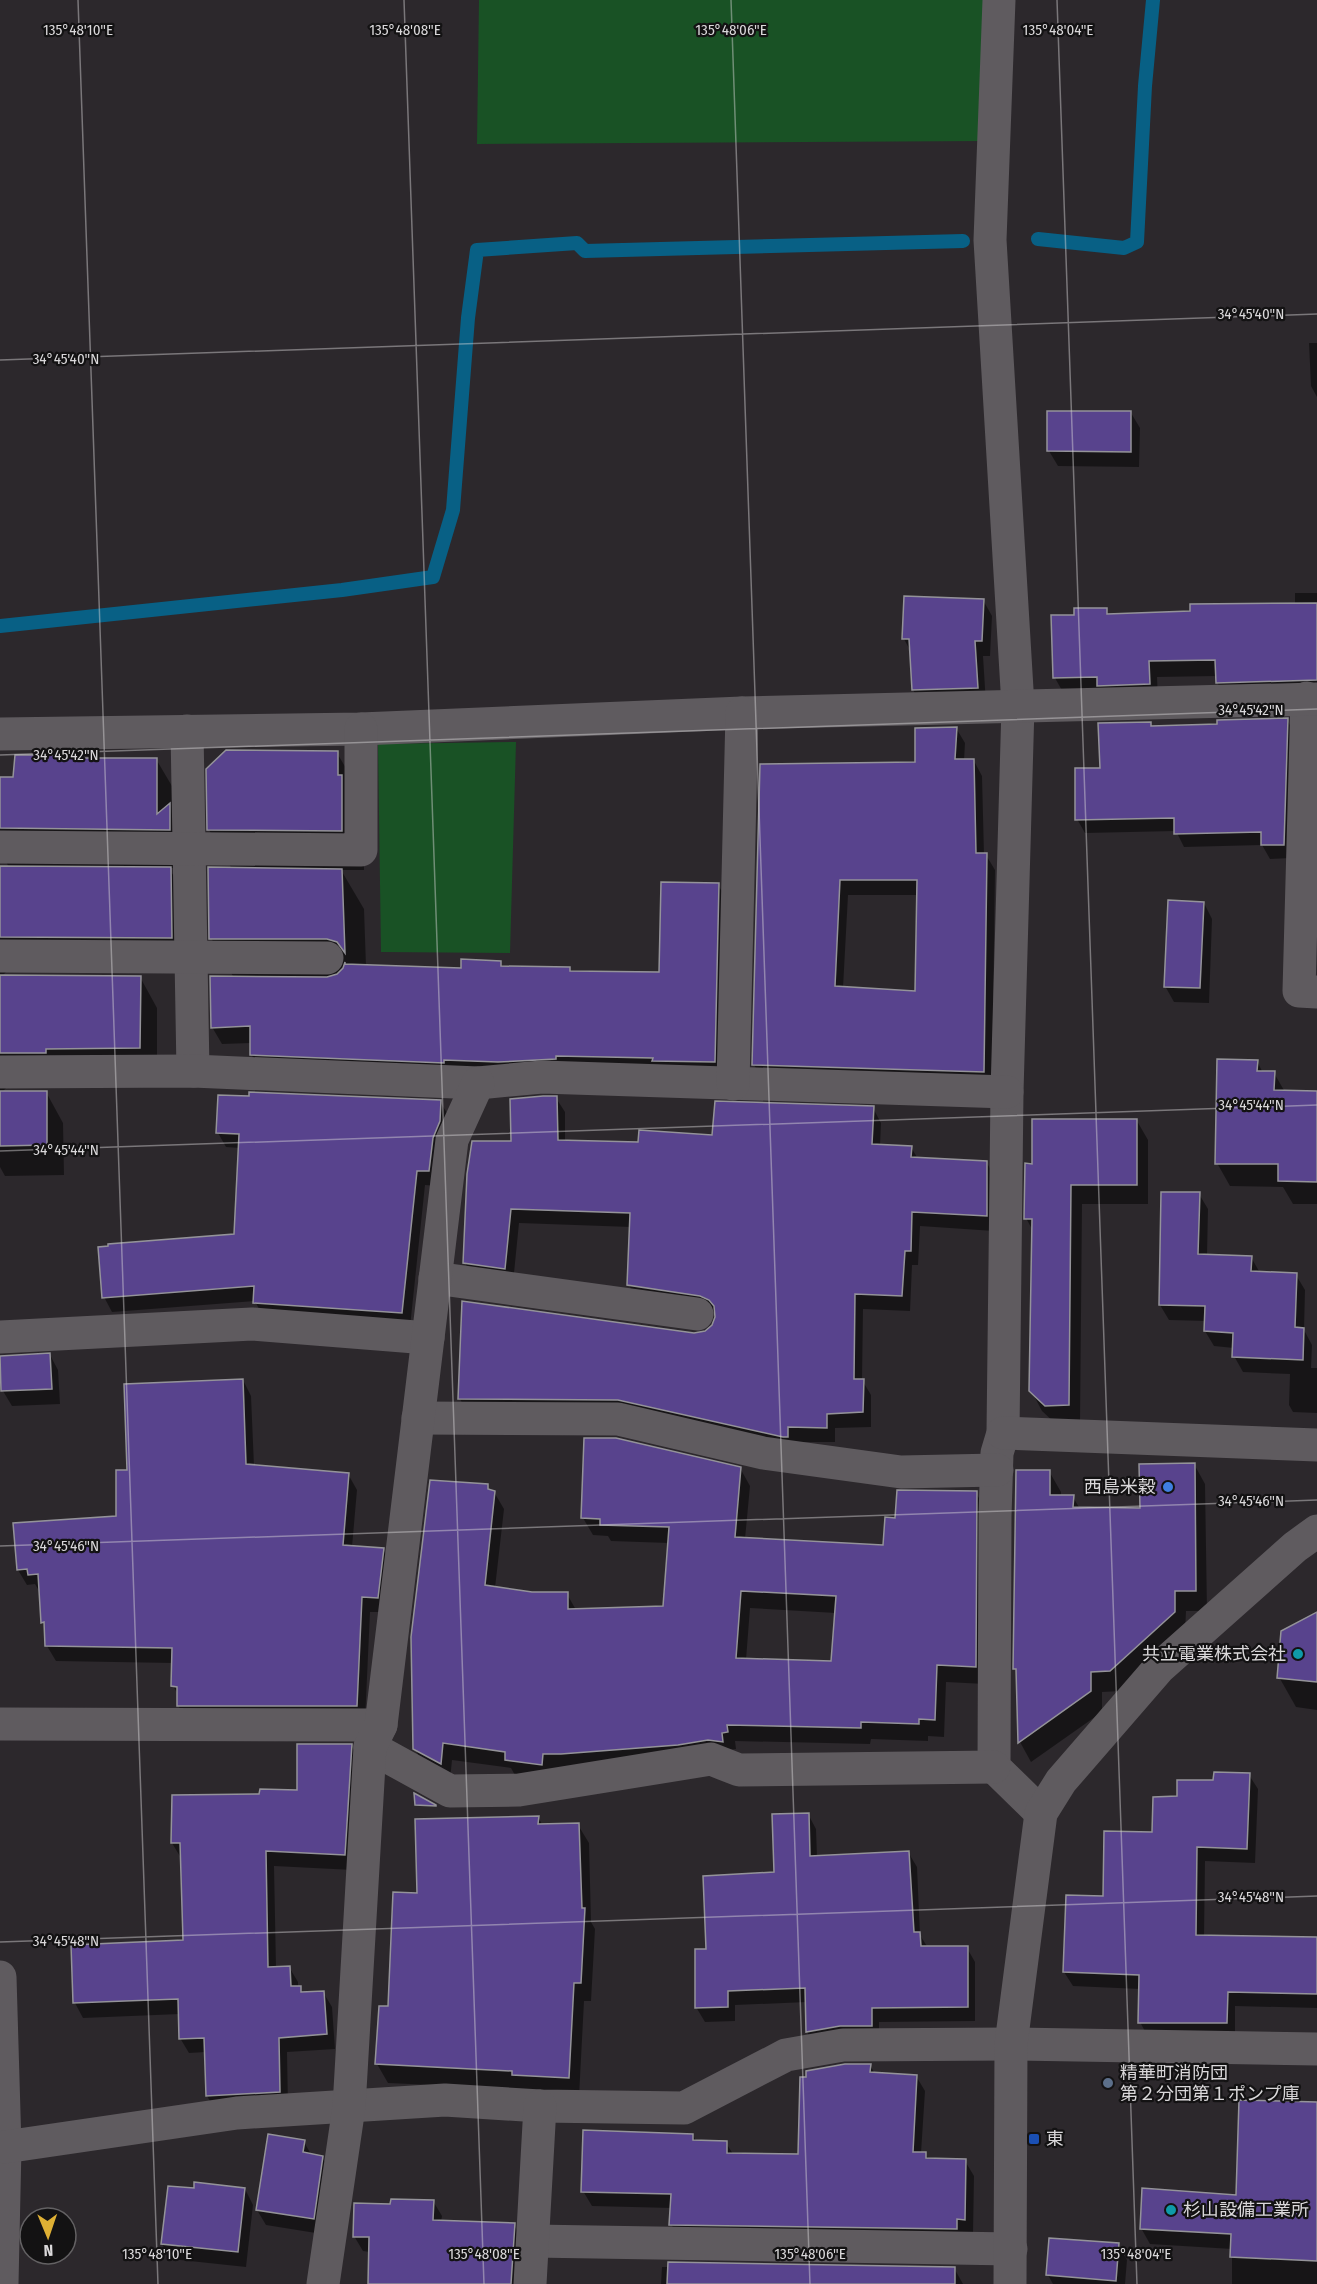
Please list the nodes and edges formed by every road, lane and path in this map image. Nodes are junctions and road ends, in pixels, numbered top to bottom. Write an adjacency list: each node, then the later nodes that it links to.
1 (999, 0): 3 (street)
2 (1312, 699): 3 (street); 13 (street)
3 (1018, 706): 4 (street); 18 (street)
4 (742, 713): 5 (street); 17 (street)
5 (361, 729): 6 (street); 9 (street)
6 (187, 731): 7 (street); 9 (street)
7 (0, 734)
8 (0, 847): 9 (street)
9 (188, 847): 11 (street)
10 (0, 957): 11 (street)
11 (190, 958): 12 (street); 14 (street)
12 (327, 958)
13 (1317, 992)
14 (193, 1071): 15 (street); 16 (street)
15 (0, 1072)
16 (477, 1083): 17 (street); 19 (street)
17 (733, 1084): 18 (street)
18 (1007, 1092): 24 (street)
19 (435, 1278): 20 (street); 22 (street)
20 (697, 1314)
21 (0, 1337): 22 (street)
22 (428, 1338): 23 (street)
23 (417, 1418): 26 (street); 29 (street)
24 (1003, 1433): 25 (street); 26 (street)
25 (1317, 1445)
26 (997, 1470): 30 (street)
27 (1317, 1531): 31 (street)
28 (0, 1724): 29 (street)
29 (376, 1736): 30 (street); 36 (street)
30 (994, 1767): 31 (street)
31 (1041, 1813): 33 (street)
32 (0, 1977): 37 (street)
33 (1011, 2044): 34 (street); 35 (street); 39 (street)
34 (1317, 2049)
35 (540, 2106): 36 (street); 38 (street)
36 (349, 2107): 37 (street); 41 (street)
37 (5, 2147): 40 (street)
38 (533, 2241): 39 (street); 42 (street)
39 (1011, 2249): 43 (street)
40 (2, 2284)
41 (323, 2284)
42 (530, 2284)
43 (1010, 2284)

